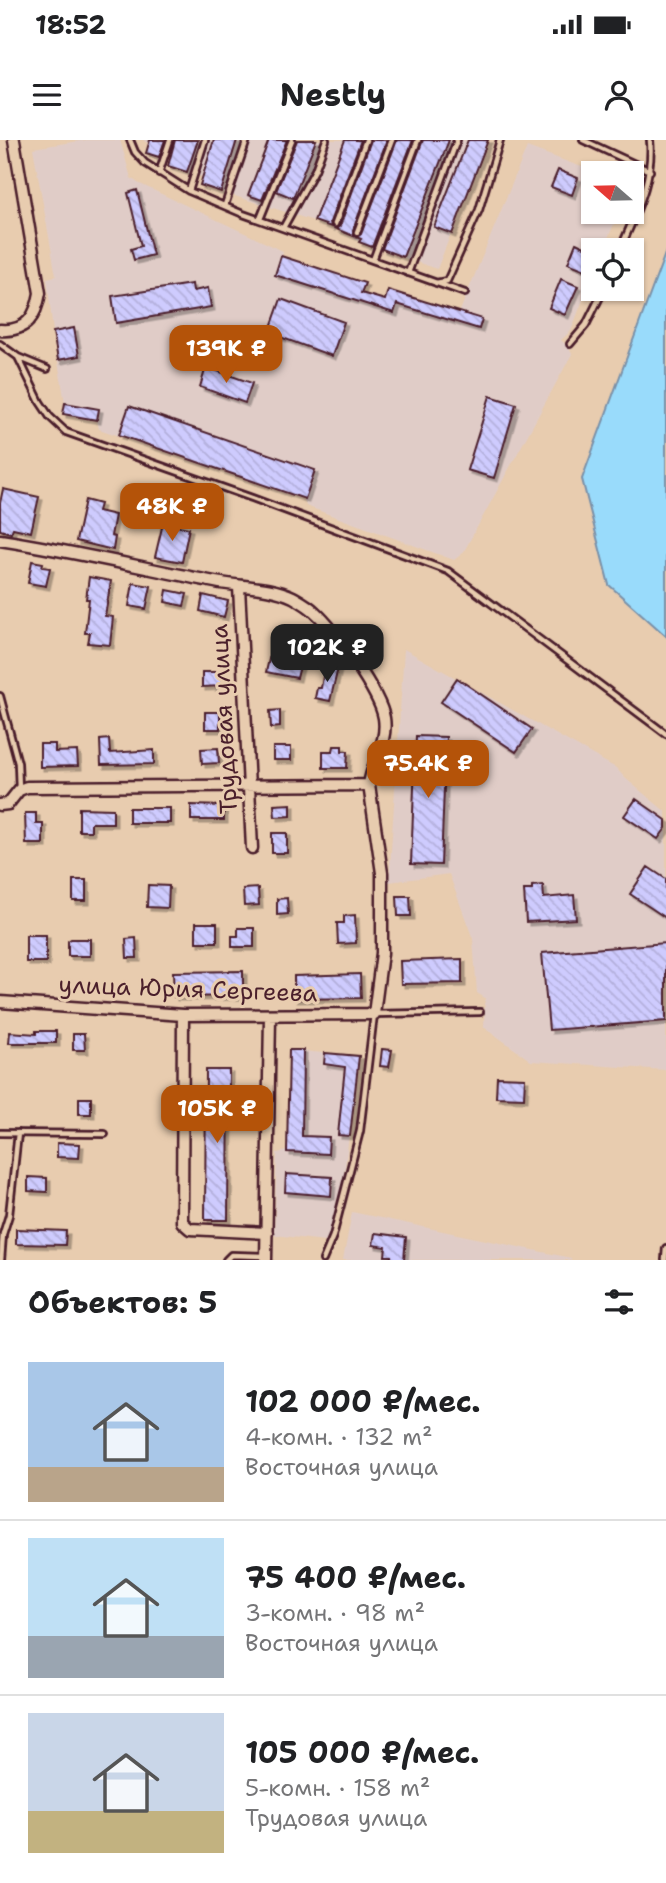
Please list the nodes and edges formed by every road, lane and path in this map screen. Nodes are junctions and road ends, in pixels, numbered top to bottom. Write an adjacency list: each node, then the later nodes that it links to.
1 (14, 140): 29 (street)
2 (130, 140): 16 (lane)
3 (170, 140): 16 (lane)
4 (205, 140): 17 (lane)
5 (247, 140): 18 (lane)
6 (292, 140): 19 (lane)
7 (326, 140): 21 (lane)
8 (366, 140): 20 (lane)
9 (392, 140): 22 (lane)
10 (418, 140): 24 (lane)
11 (457, 140): 25 (lane)
12 (500, 140): 26 (lane)
13 (583, 140): 15 (lane)
14 (650, 140): 15 (lane)
15 (650, 171): 23 (lane)
16 (159, 173): 17 (lane)
17 (189, 191): 18 (lane)
18 (225, 205): 19 (lane)
19 (260, 219): 21 (lane)
20 (335, 224)
21 (282, 228): 24 (lane)
22 (356, 232)
23 (625, 238)
24 (373, 261): 25 (lane)
25 (408, 273): 26 (lane)
26 (435, 283): 27 (lane)
27 (465, 293)
28 (598, 301): 31 (lane)
29 (0, 330)
30 (0, 344): 32 (lane)
31 (570, 344)
32 (18, 357): 33 (lane); 37 (lane)
33 (47, 369)
34 (0, 540): 35 (street)
35 (239, 587): 38 (street, Трудовая улица); 39 (street)
36 (0, 696): 40 (lane)
37 (666, 734)
38 (248, 785): 39 (street); 40 (street); 42 (street, Трудовая улица)
39 (369, 785): 46 (street)
40 (19, 790): 41 (street)
41 (0, 805)
42 (252, 848)
43 (0, 1002): 45 (street, улица Юрия Сергеева)
44 (480, 1012): 46 (lane)
45 (183, 1014): 47 (street, улица Юрия Сергеева); 51 (street)
46 (374, 1014): 47 (street, улица Юрия Сергеева); 56 (lane)
47 (270, 1016): 51 (street)
48 (0, 1133): 49 (lane)
49 (18, 1133): 50 (lane); 54 (lane)
50 (105, 1134)
51 (267, 1233): 53 (street)
52 (666, 1248): 57 (lane)
53 (266, 1258): 55 (lane)
54 (1, 1260)
55 (226, 1260)
56 (323, 1260)
57 (665, 1260)

